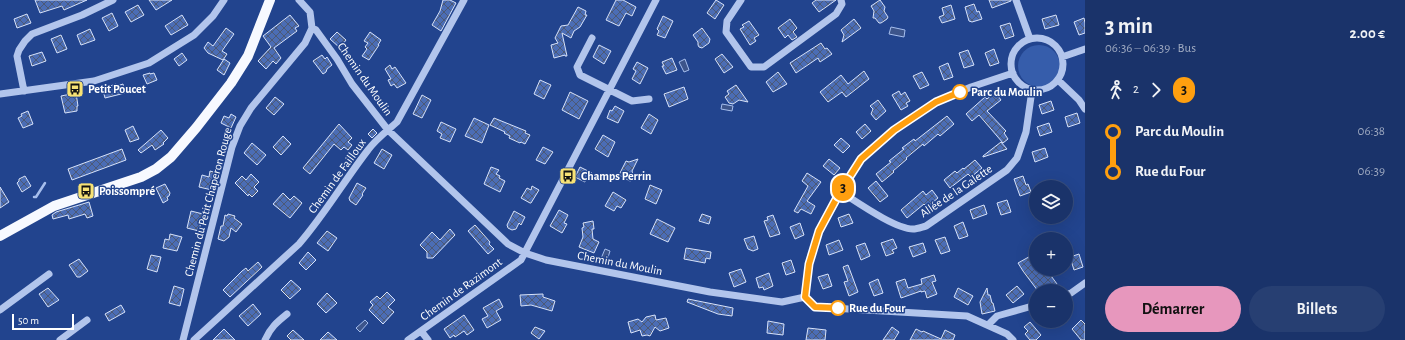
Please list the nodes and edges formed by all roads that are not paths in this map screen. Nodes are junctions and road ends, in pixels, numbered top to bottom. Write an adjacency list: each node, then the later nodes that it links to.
1 (113, 0): 19 (street)
2 (224, 0): 19 (street)
3 (270, 0): 25 (main road)
4 (299, 0): 10 (street)
5 (464, 0): 23 (street, Chemin de Failloux)
6 (656, 0): 17 (street, Chemin de Razimont)
7 (741, 0): 8 (street)
8 (841, 0)
9 (1016, 0): 12 (street)
10 (312, 28): 23 (street, Chemin du Moulin); 38 (street, Chemin du Petit Chaperon Rouge)
11 (592, 38): 17 (street)
12 (1030, 39): 14 (street); 15 (street)
13 (1085, 49): 14 (street)
14 (1062, 57): 16 (street)
15 (1013, 73): 18 (street); 24 (street)
16 (1058, 80): 18 (street); 22 (street)
17 (609, 90): 21 (street); 26 (street, Chemin de Razimont)
18 (1032, 90): 24 (street, Allée de la Galette)
19 (24, 91): 20 (street)
20 (0, 94)
21 (649, 98)
22 (1085, 109)
23 (388, 130): 26 (street, Chemin du Moulin); 39 (street, Chemin de Failloux)
24 (840, 192): 30 (street)
25 (0, 236)
26 (525, 253): 30 (street, Chemin du Moulin); 36 (street, Chemin de Razimont)
27 (49, 274): 32 (street)
28 (1085, 283): 29 (street)
29 (1073, 292)
30 (805, 297): 35 (street)
31 (1029, 307): 35 (street)
32 (0, 310)
33 (287, 314): 40 (street)
34 (87, 320): 37 (street)
35 (988, 326): 43 (street)
36 (421, 331): 41 (street, Chemin de Razimont); 42 (street)
37 (60, 340)
38 (183, 340)
39 (194, 340)
40 (265, 340)
41 (408, 340)
42 (428, 340)
43 (1013, 340)

